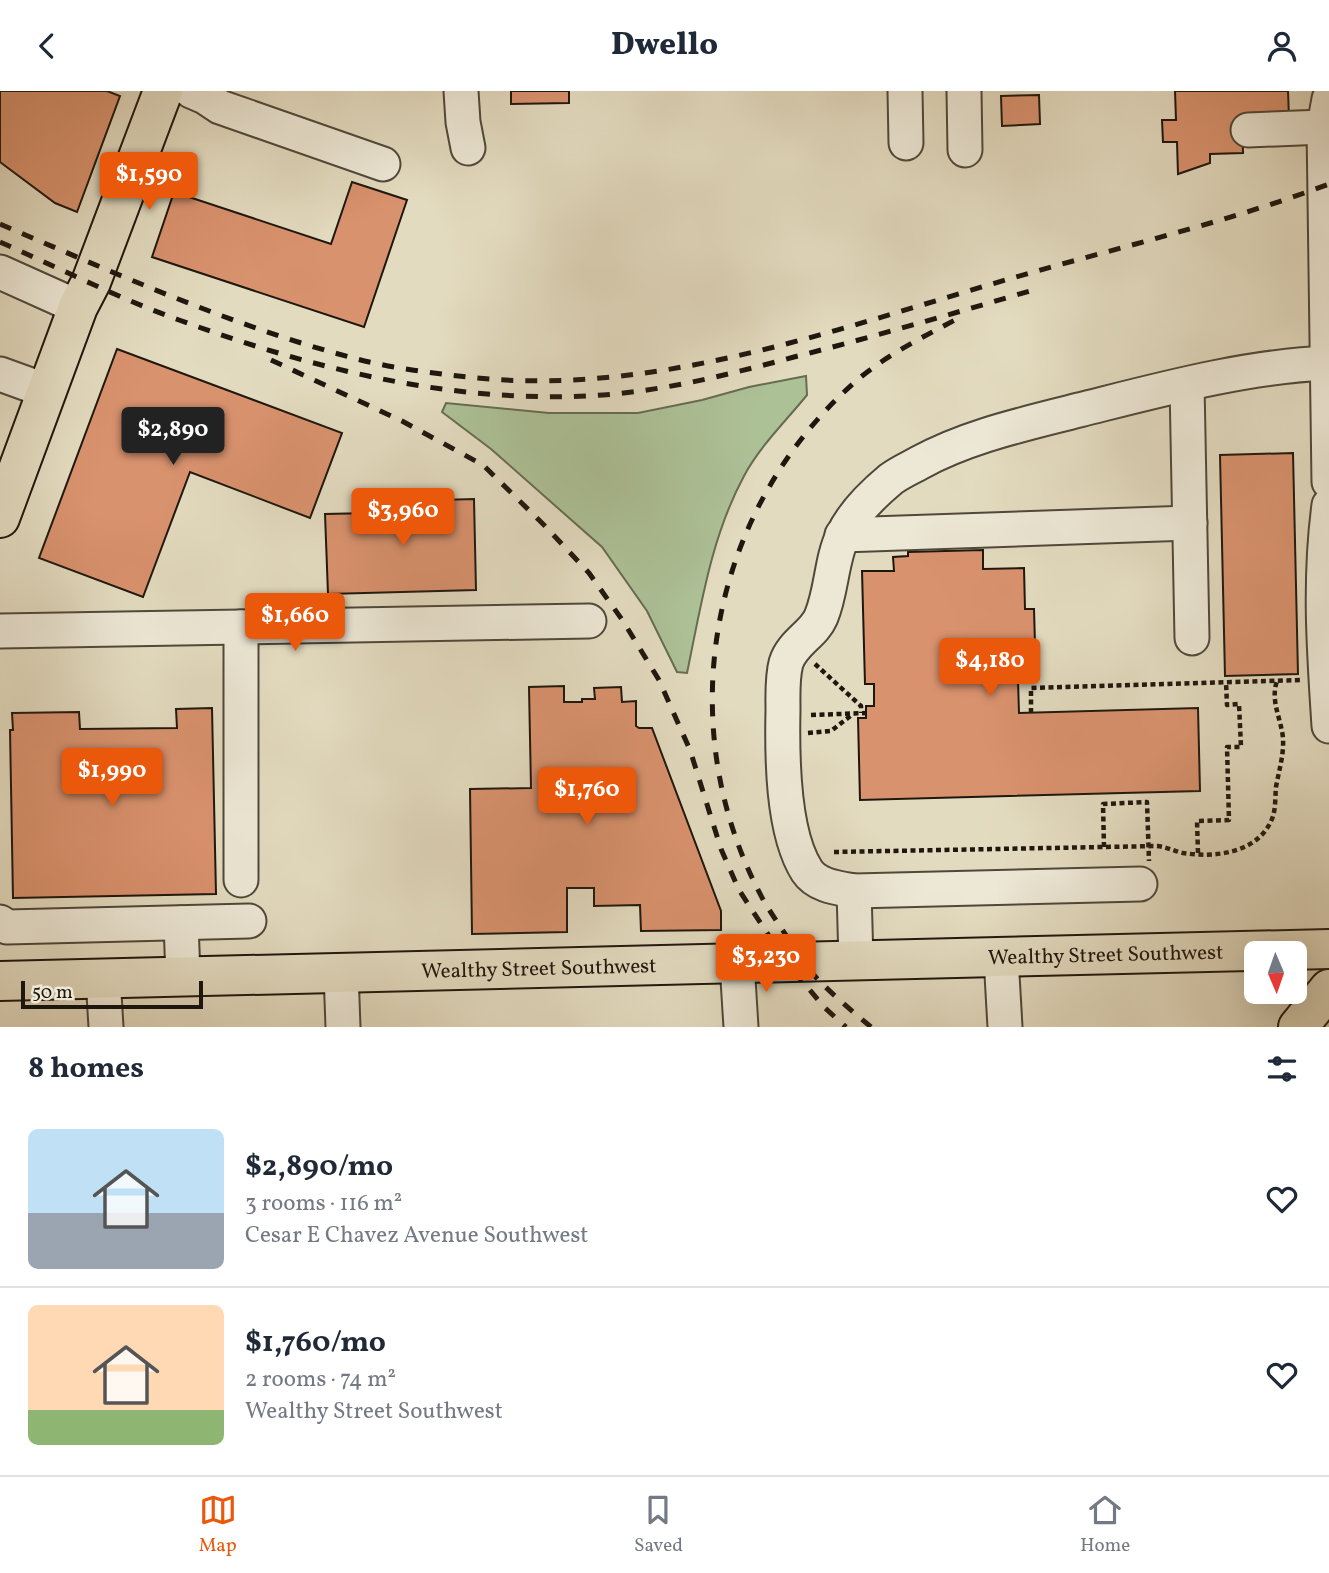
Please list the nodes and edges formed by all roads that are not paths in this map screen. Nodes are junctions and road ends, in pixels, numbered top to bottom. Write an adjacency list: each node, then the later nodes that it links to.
1 (163, 91): 14 (main road)
2 (191, 91): 6 (street)
3 (461, 91): 10 (street)
4 (905, 91): 9 (street)
5 (964, 91): 11 (street)
6 (223, 99): 12 (street)
7 (1326, 113): 8 (street); 15 (street)
8 (1248, 130)
9 (906, 143)
10 (468, 148)
11 (965, 150)
12 (383, 164)
13 (0, 272): 14 (street)
14 (78, 307): 18 (main road)
15 (1328, 343): 17 (street); 19 (street)
16 (0, 374): 18 (street)
17 (1187, 385): 24 (street); 25 (street)
18 (47, 391): 20 (main road)
19 (1328, 433): 21 (street)
20 (8, 475): 23 (main road)
21 (1329, 482)
22 (1329, 505): 30 (street)
23 (0, 518)
24 (1190, 523): 25 (street); 29 (street)
25 (842, 535): 33 (street)
26 (589, 621): 27 (street)
27 (241, 627): 28 (street); 32 (street)
28 (0, 631)
29 (1192, 638)
30 (1329, 726)
31 (1145, 878): 33 (street)
32 (241, 880)
33 (854, 891): 39 (street)
34 (249, 921): 36 (street)
35 (0, 922): 36 (street)
36 (181, 923): 42 (street)
37 (1329, 949): 38 (main road, Wealthy Street Southwest)
38 (1001, 957): 39 (main road, Wealthy Street Southwest); 49 (street)
39 (856, 961): 40 (main road, Wealthy Street Southwest)
40 (737, 963): 41 (main road, Wealthy Street Southwest); 48 (street)
41 (341, 972): 42 (main road, Wealthy Street Southwest); 47 (street)
42 (183, 975): 43 (main road, Wealthy Street Southwest)
43 (103, 977): 44 (main road, Wealthy Street Southwest); 46 (street)
44 (0, 981)
45 (1329, 989): 50 (main road)
46 (106, 1027)
47 (343, 1027)
48 (741, 1027)
49 (1005, 1027)
50 (1298, 1027)

